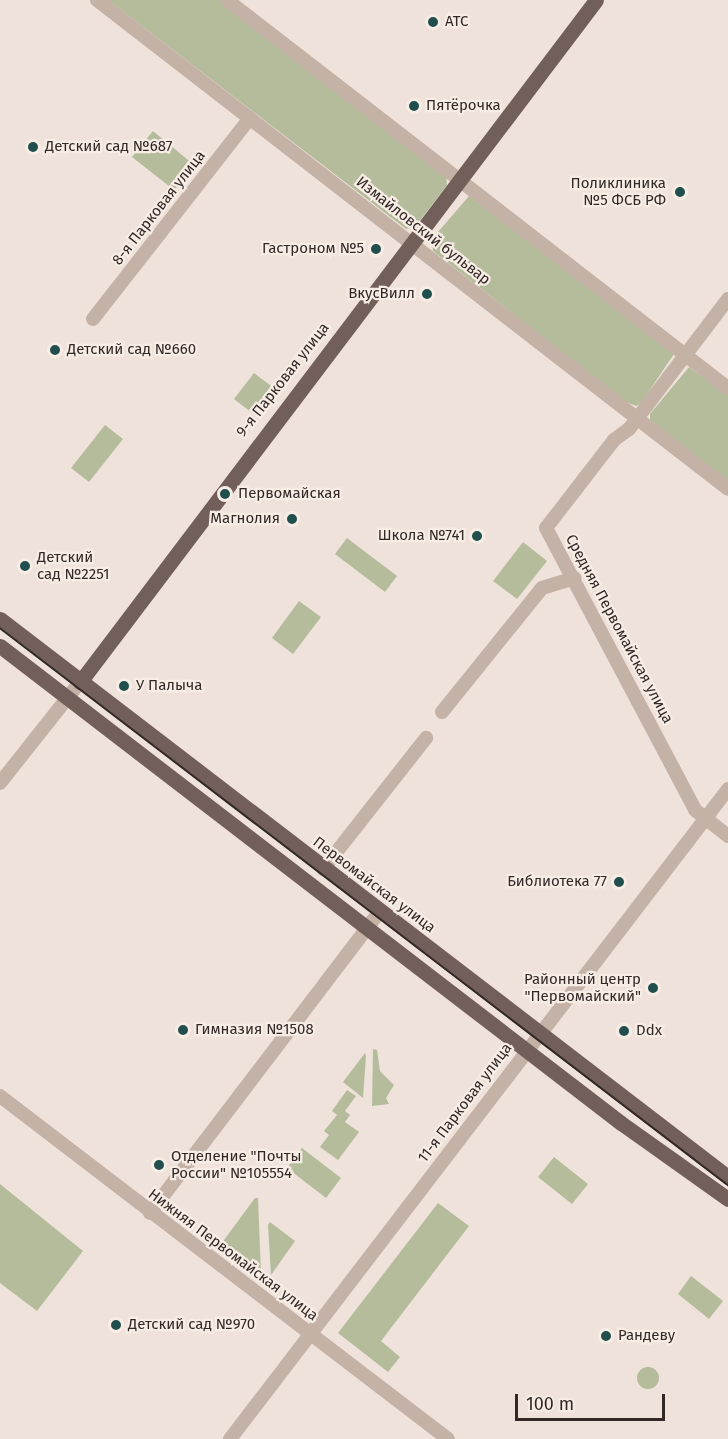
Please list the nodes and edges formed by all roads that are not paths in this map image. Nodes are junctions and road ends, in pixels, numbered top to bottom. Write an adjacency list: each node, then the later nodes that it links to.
1 (97, 0): 4 (street, Измайловский бульвар)
2 (227, 0): 5 (street)
3 (596, 0): 5 (main road, 9-я Парковая улица)
4 (250, 118): 6 (street, Измайловский бульвар); 8 (street, 8-я Парковая улица)
5 (460, 179): 6 (main road, 9-я Парковая улица); 9 (street)
6 (412, 242): 11 (street, Измайловский бульвар); 16 (main road, 9-я Парковая улица)
7 (728, 299): 9 (street, Средняя Первомайская улица)
8 (93, 319)
9 (686, 355): 10 (street); 11 (street, Средняя Первомайская улица)
10 (728, 388)
11 (637, 418): 12 (street, Измайловский бульвар); 13 (street, Средняя Первомайская улица)
12 (728, 489)
13 (574, 578): 18 (street); 22 (street, Средняя Первомайская улица)
14 (0, 619): 16 (main road, Первомайская улица)
15 (0, 646): 17 (main road)
16 (80, 682): 17 (street, 9-я Парковая улица); 24 (main road, Первомайская улица)
17 (66, 699): 20 (street, 9-я Парковая улица); 26 (main road)
18 (442, 712)
19 (426, 738): 24 (street)
20 (0, 783)
21 (728, 789): 22 (street, 11-я Парковая улица)
22 (705, 819): 23 (street, Средняя Первомайская улица); 27 (street, 11-я Парковая улица)
23 (728, 836)
24 (323, 869): 25 (main road, Первомайская улица)
25 (379, 912): 26 (street); 27 (main road, Первомайская улица)
26 (368, 927): 28 (main road); 32 (street)
27 (540, 1033): 28 (street, 11-я Парковая улица); 30 (main road, Первомайская улица)
28 (526, 1050): 31 (main road); 33 (street, 11-я Парковая улица)
29 (0, 1096): 32 (street, Нижняя Первомайская улица)
30 (728, 1178)
31 (728, 1199)
32 (150, 1213): 33 (street, Нижняя Первомайская улица)
33 (310, 1334): 34 (street, 11-я Парковая улица); 35 (street, Нижняя Первомайская улица)
34 (230, 1439)
35 (448, 1439)

